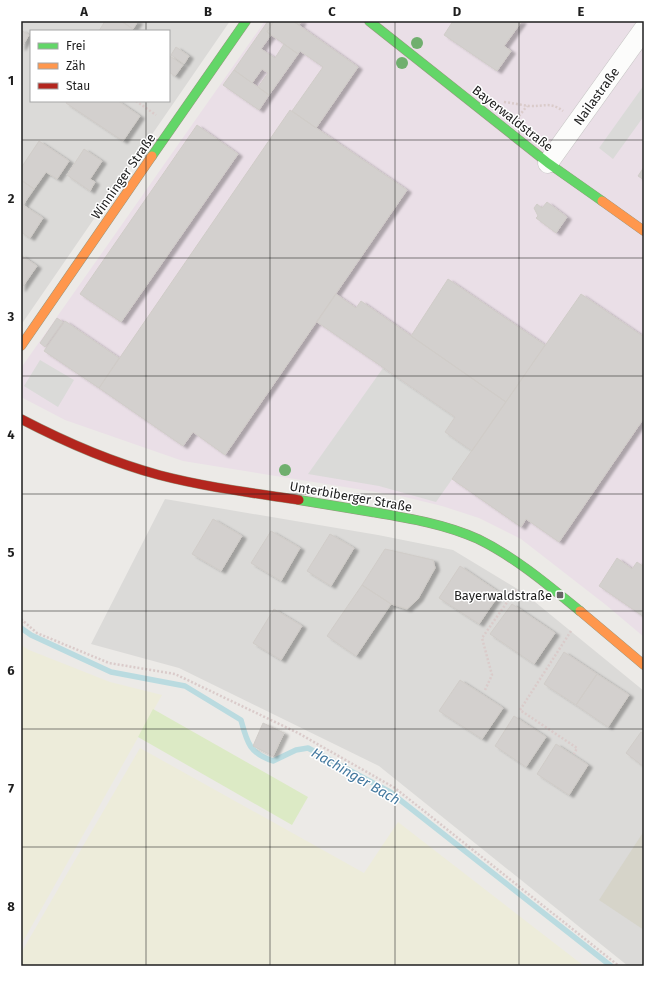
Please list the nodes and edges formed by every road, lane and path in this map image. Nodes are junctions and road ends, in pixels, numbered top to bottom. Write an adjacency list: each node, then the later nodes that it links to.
1 (246, 21): 7 (street, Winninger Straße)
2 (369, 21): 8 (street, Bayerwaldstraße)
3 (644, 29): 6 (street, Nailastraße)
4 (502, 101): 6 (path)
5 (137, 102): 7 (path)
6 (578, 122): 8 (street, Nailastraße)
7 (173, 127): 10 (street, Winninger Straße)
8 (548, 163): 9 (street, Bayerwaldstraße)
9 (644, 231)
10 (21, 346)
11 (21, 419): 12 (street, Unterbiberger Straße)
12 (528, 571): 13 (street, Unterbiberger Straße); 16 (path)
13 (583, 614): 15 (street, Unterbiberger Straße); 17 (path)
14 (21, 619): 18 (path)
15 (644, 665)
16 (485, 690)
17 (574, 754)
18 (619, 966)

